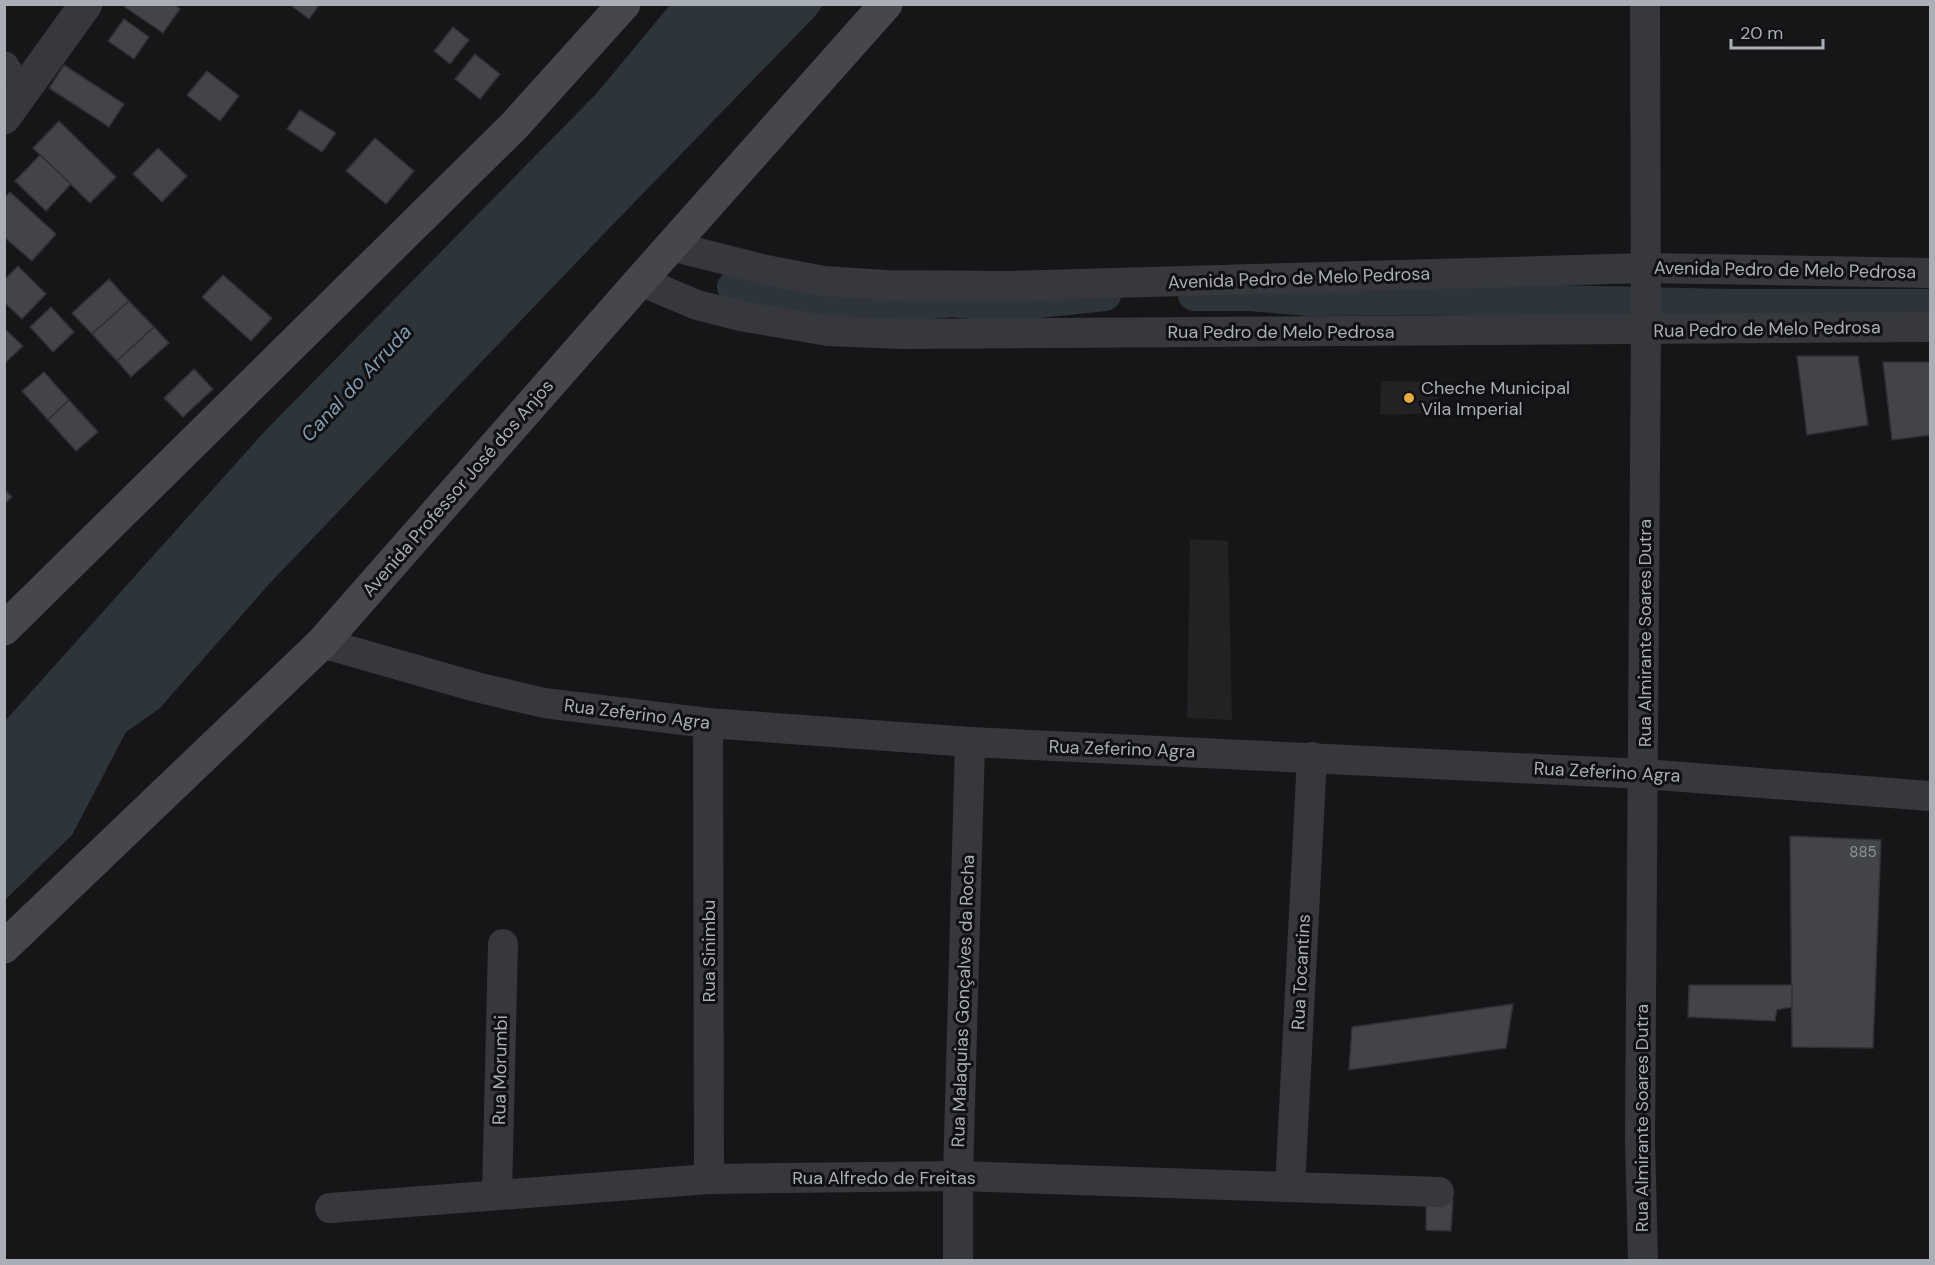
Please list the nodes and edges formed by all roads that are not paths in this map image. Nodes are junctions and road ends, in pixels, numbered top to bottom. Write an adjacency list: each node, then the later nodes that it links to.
1 (86, 4): 6 (street)
2 (624, 4): 13 (main road)
3 (886, 4): 7 (main road, Avenida Professor José dos Anjos)
4 (1645, 4): 8 (street, Rua Almirante Soares Dutra)
5 (4, 66): 6 (street)
6 (13, 107)
7 (671, 246): 8 (street, Avenida Pedro de Melo Pedrosa); 10 (main road, Avenida Professor José dos Anjos)
8 (1646, 272): 9 (street, Avenida Pedro de Melo Pedrosa); 11 (street, Rua Almirante Soares Dutra)
9 (1930, 273)
10 (640, 281): 11 (street, Rua Pedro de Melo Pedrosa); 14 (main road, Avenida Professor José dos Anjos)
11 (1646, 324): 12 (street, Rua Pedro de Melo Pedrosa); 18 (street, Rua Almirante Soares Dutra)
12 (1930, 327)
13 (4, 629)
14 (322, 643): 15 (street, Rua Zeferino Agra); 21 (main road, Avenida Professor José dos Anjos)
15 (708, 723): 16 (street, Rua Zeferino Agra); 23 (street, Rua Sinimbu)
16 (970, 742): 17 (street, Rua Zeferino Agra); 22 (street, Rua Malaquias Gonçalves da Rocha)
17 (1312, 757): 18 (street, Rua Zeferino Agra); 24 (street, Rua Tocantins)
18 (1644, 774): 19 (street, Rua Zeferino Agra); 29 (street, Rua Almirante Soares Dutra)
19 (1930, 796)
20 (503, 944): 26 (street, Rua Morumbi)
21 (4, 947)
22 (958, 1176): 23 (street, Rua Alfredo de Freitas); 24 (street, Rua Alfredo de Freitas); 28 (street, Rua Malaquias Gonçalves da Rocha)
23 (709, 1179): 26 (street, Rua Alfredo de Freitas)
24 (1290, 1187): 25 (street, Rua Alfredo de Freitas)
25 (1439, 1192)
26 (497, 1195): 27 (street, Rua Alfredo de Freitas)
27 (330, 1208)
28 (958, 1260)
29 (1643, 1260)

